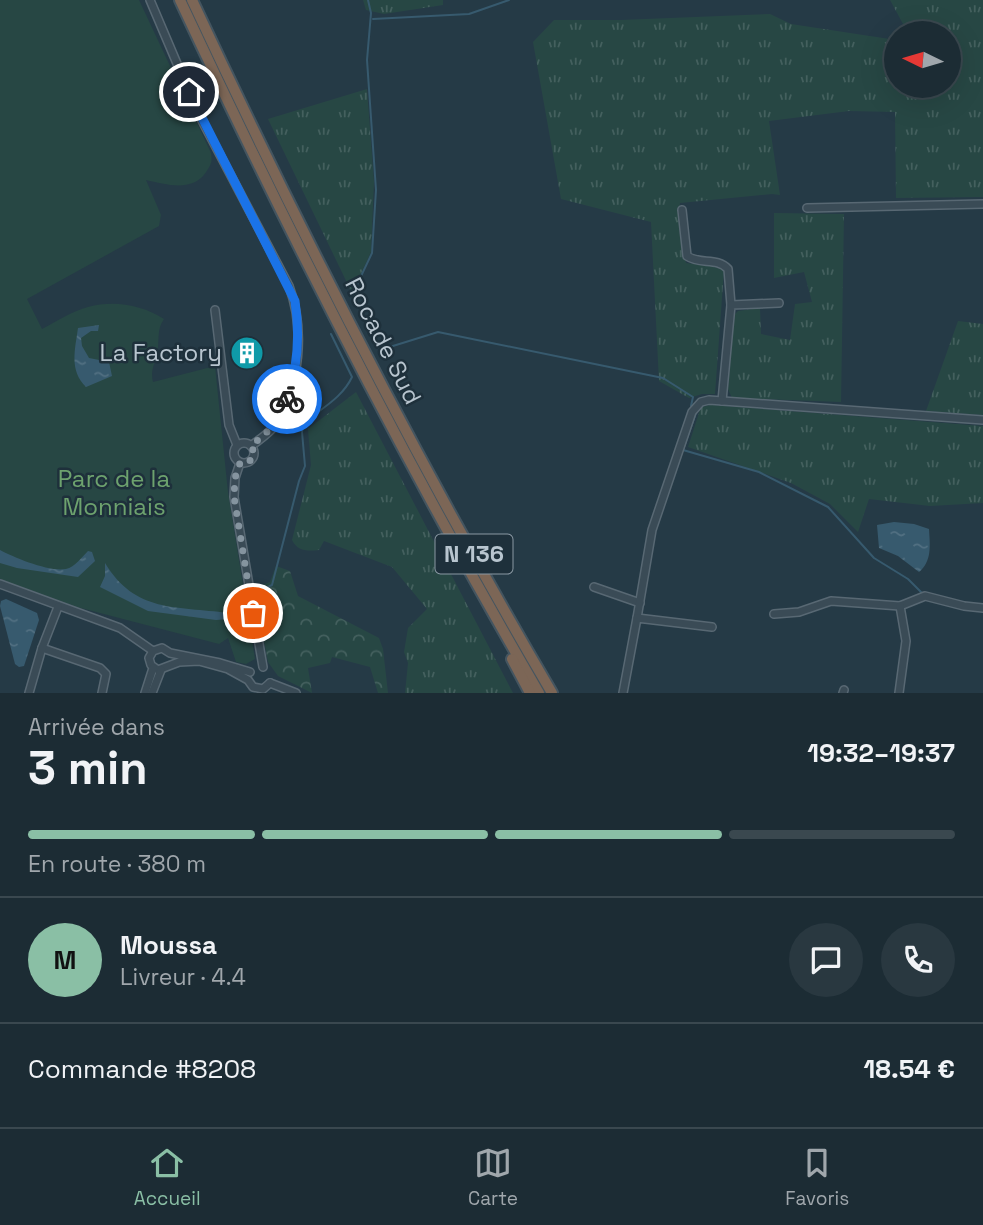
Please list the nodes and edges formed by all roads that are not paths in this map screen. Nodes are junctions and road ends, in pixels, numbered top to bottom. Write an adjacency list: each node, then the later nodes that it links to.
1 (149, 0): 13 (street)
2 (180, 0): 20 (highway, Rocade Sud / N 136)
3 (192, 0): 25 (highway, Rocade Sud / N 136)
4 (983, 204): 5 (street)
5 (807, 208)
6 (682, 210): 8 (street)
7 (779, 303): 8 (street)
8 (731, 305): 10 (street)
9 (215, 310): 12 (street)
10 (722, 401): 11 (street); 17 (street)
11 (983, 420)
12 (237, 445): 13 (street); 14 (street)
13 (251, 446): 14 (street)
14 (240, 463): 31 (street)
15 (0, 584): 19 (street)
16 (594, 587): 17 (street)
17 (640, 603): 23 (street)
18 (900, 606): 21 (street); 22 (street); 44 (street)
19 (58, 607): 26 (street); 27 (street)
20 (491, 608): 39 (highway); 40 (highway, Rocade Sud / N 136)
21 (983, 608)
22 (774, 614)
23 (637, 618): 24 (street); 43 (street)
24 (712, 627)
25 (516, 630): 41 (highway, Rocade Sud / N 136); 42 (highway)
26 (42, 648): 34 (street); 35 (street)
27 (153, 651): 28 (street); 30 (street)
28 (170, 653): 29 (street); 32 (street)
29 (170, 664): 30 (street); 32 (street)
30 (157, 669): 36 (street); 37 (street)
31 (268, 674): 32 (street); 33 (street); 38 (street)
32 (249, 676): 33 (street)
33 (255, 691)
34 (29, 693)
35 (102, 693)
36 (145, 693)
37 (152, 693)
38 (296, 693)
39 (530, 693)
40 (539, 693)
41 (552, 693)
42 (560, 693)
43 (623, 693)
44 (899, 693)

